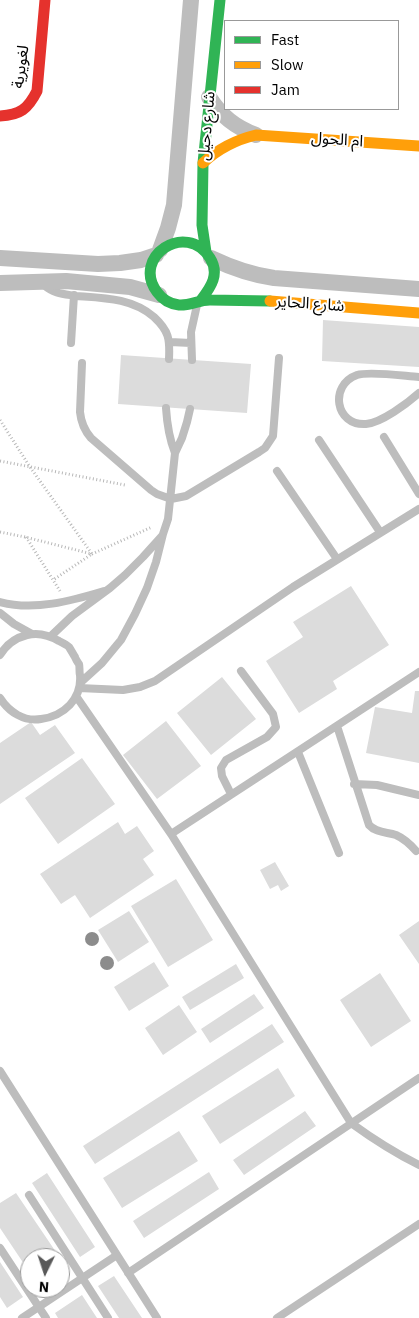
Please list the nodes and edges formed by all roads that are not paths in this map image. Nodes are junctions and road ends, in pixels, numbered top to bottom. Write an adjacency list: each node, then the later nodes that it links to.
1 (45, 0): 6 (street, لغويرية)
2 (179, 0): 4 (street)
3 (220, 0): 5 (street, شارع دحيل)
4 (190, 8): 10 (street, شارع دحيل)
5 (209, 97): 7 (street, ام الحول); 9 (street, شارع دحيل)
6 (0, 116)
7 (256, 135): 8 (street, ام الحول); 9 (street, ام الحول)
8 (419, 146)
9 (203, 163): 11 (street, شارع دحيل)
10 (158, 252): 11 (street); 12 (street); 17 (street)
11 (208, 255): 15 (street, شارع الحاير); 18 (street)
12 (0, 258)
13 (41, 281): 14 (street); 16 (lane); 17 (street)
14 (0, 284)
15 (419, 289)
16 (74, 295): 20 (lane); 21 (lane)
17 (159, 295): 18 (street)
18 (199, 301): 19 (street, شارع الحاير); 22 (lane)
19 (419, 313)
20 (170, 342): 22 (lane); 24 (lane)
21 (71, 343)
22 (191, 343): 25 (lane)
23 (279, 358): 36 (lane)
24 (168, 359)
25 (192, 360)
26 (82, 363): 36 (lane)
27 (419, 377): 28 (lane)
28 (419, 392)
29 (166, 408): 33 (lane)
30 (190, 409): 33 (lane)
31 (384, 437): 35 (lane)
32 (319, 440): 38 (lane)
33 (175, 453): 36 (lane)
34 (277, 471): 40 (lane)
35 (419, 494)
36 (171, 499): 39 (lane)
37 (419, 508): 38 (lane)
38 (380, 532): 40 (lane)
39 (163, 534): 41 (lane); 49 (lane)
40 (338, 558): 49 (lane)
41 (110, 588): 42 (lane); 45 (lane)
42 (0, 602)
43 (0, 613): 44 (lane)
44 (32, 634): 45 (lane); 46 (lane)
45 (52, 636): 49 (lane)
46 (0, 655)
47 (241, 671): 54 (lane)
48 (419, 672): 51 (lane)
49 (79, 689): 50 (lane); 56 (lane)
50 (0, 698)
51 (337, 726): 52 (lane); 53 (lane)
52 (298, 752): 54 (lane); 58 (lane)
53 (354, 784): 55 (lane); 57 (lane)
54 (231, 794): 56 (lane)
55 (419, 794)
56 (171, 834): 61 (lane)
57 (416, 851)
58 (339, 853)
59 (0, 1073): 66 (lane)
60 (419, 1078): 61 (lane)
61 (351, 1123): 62 (lane); 67 (lane)
62 (419, 1165)
63 (29, 1195): 68 (lane)
64 (419, 1224): 74 (lane)
65 (0, 1248): 69 (lane)
66 (117, 1255): 67 (lane); 68 (lane)
67 (128, 1273): 73 (lane)
68 (82, 1278): 69 (lane); 72 (lane)
69 (39, 1307): 70 (lane); 71 (lane)
70 (22, 1318)
71 (46, 1318)
72 (108, 1318)
73 (157, 1318)
74 (277, 1318)

